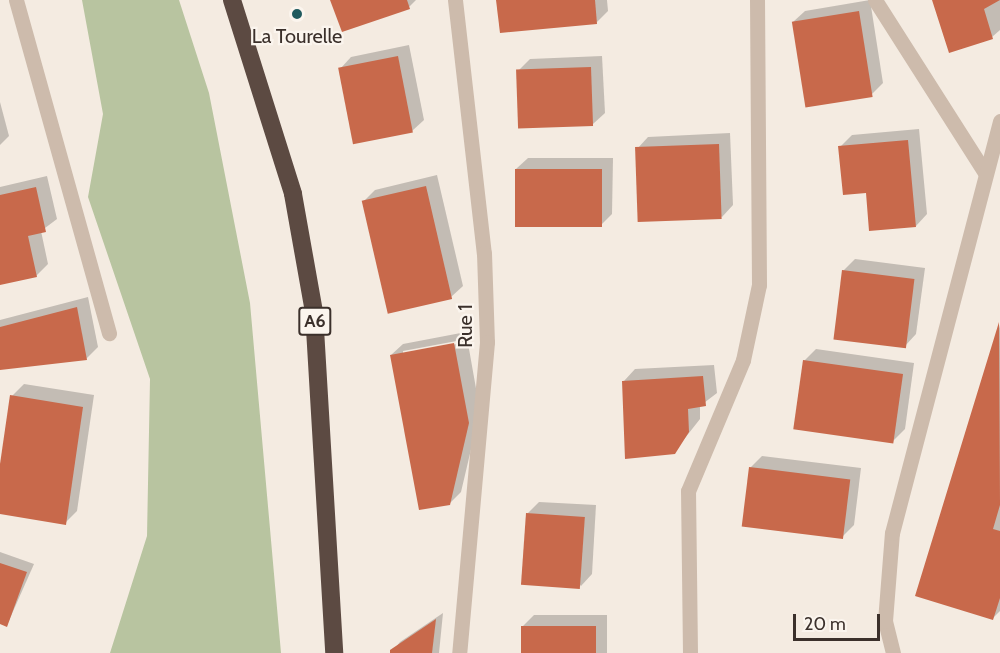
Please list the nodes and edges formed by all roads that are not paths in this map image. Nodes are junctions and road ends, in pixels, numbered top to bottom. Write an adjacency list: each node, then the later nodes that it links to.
1 (16, 0): 8 (street)
2 (232, 0): 9 (highway, A6)
3 (455, 0): 10 (street, Rue 1)
4 (757, 0): 11 (street)
5 (875, 0): 7 (street)
6 (1000, 121): 7 (street)
7 (986, 174): 12 (street)
8 (110, 333)
9 (334, 653)
10 (459, 653)
11 (690, 653)
12 (893, 653)

